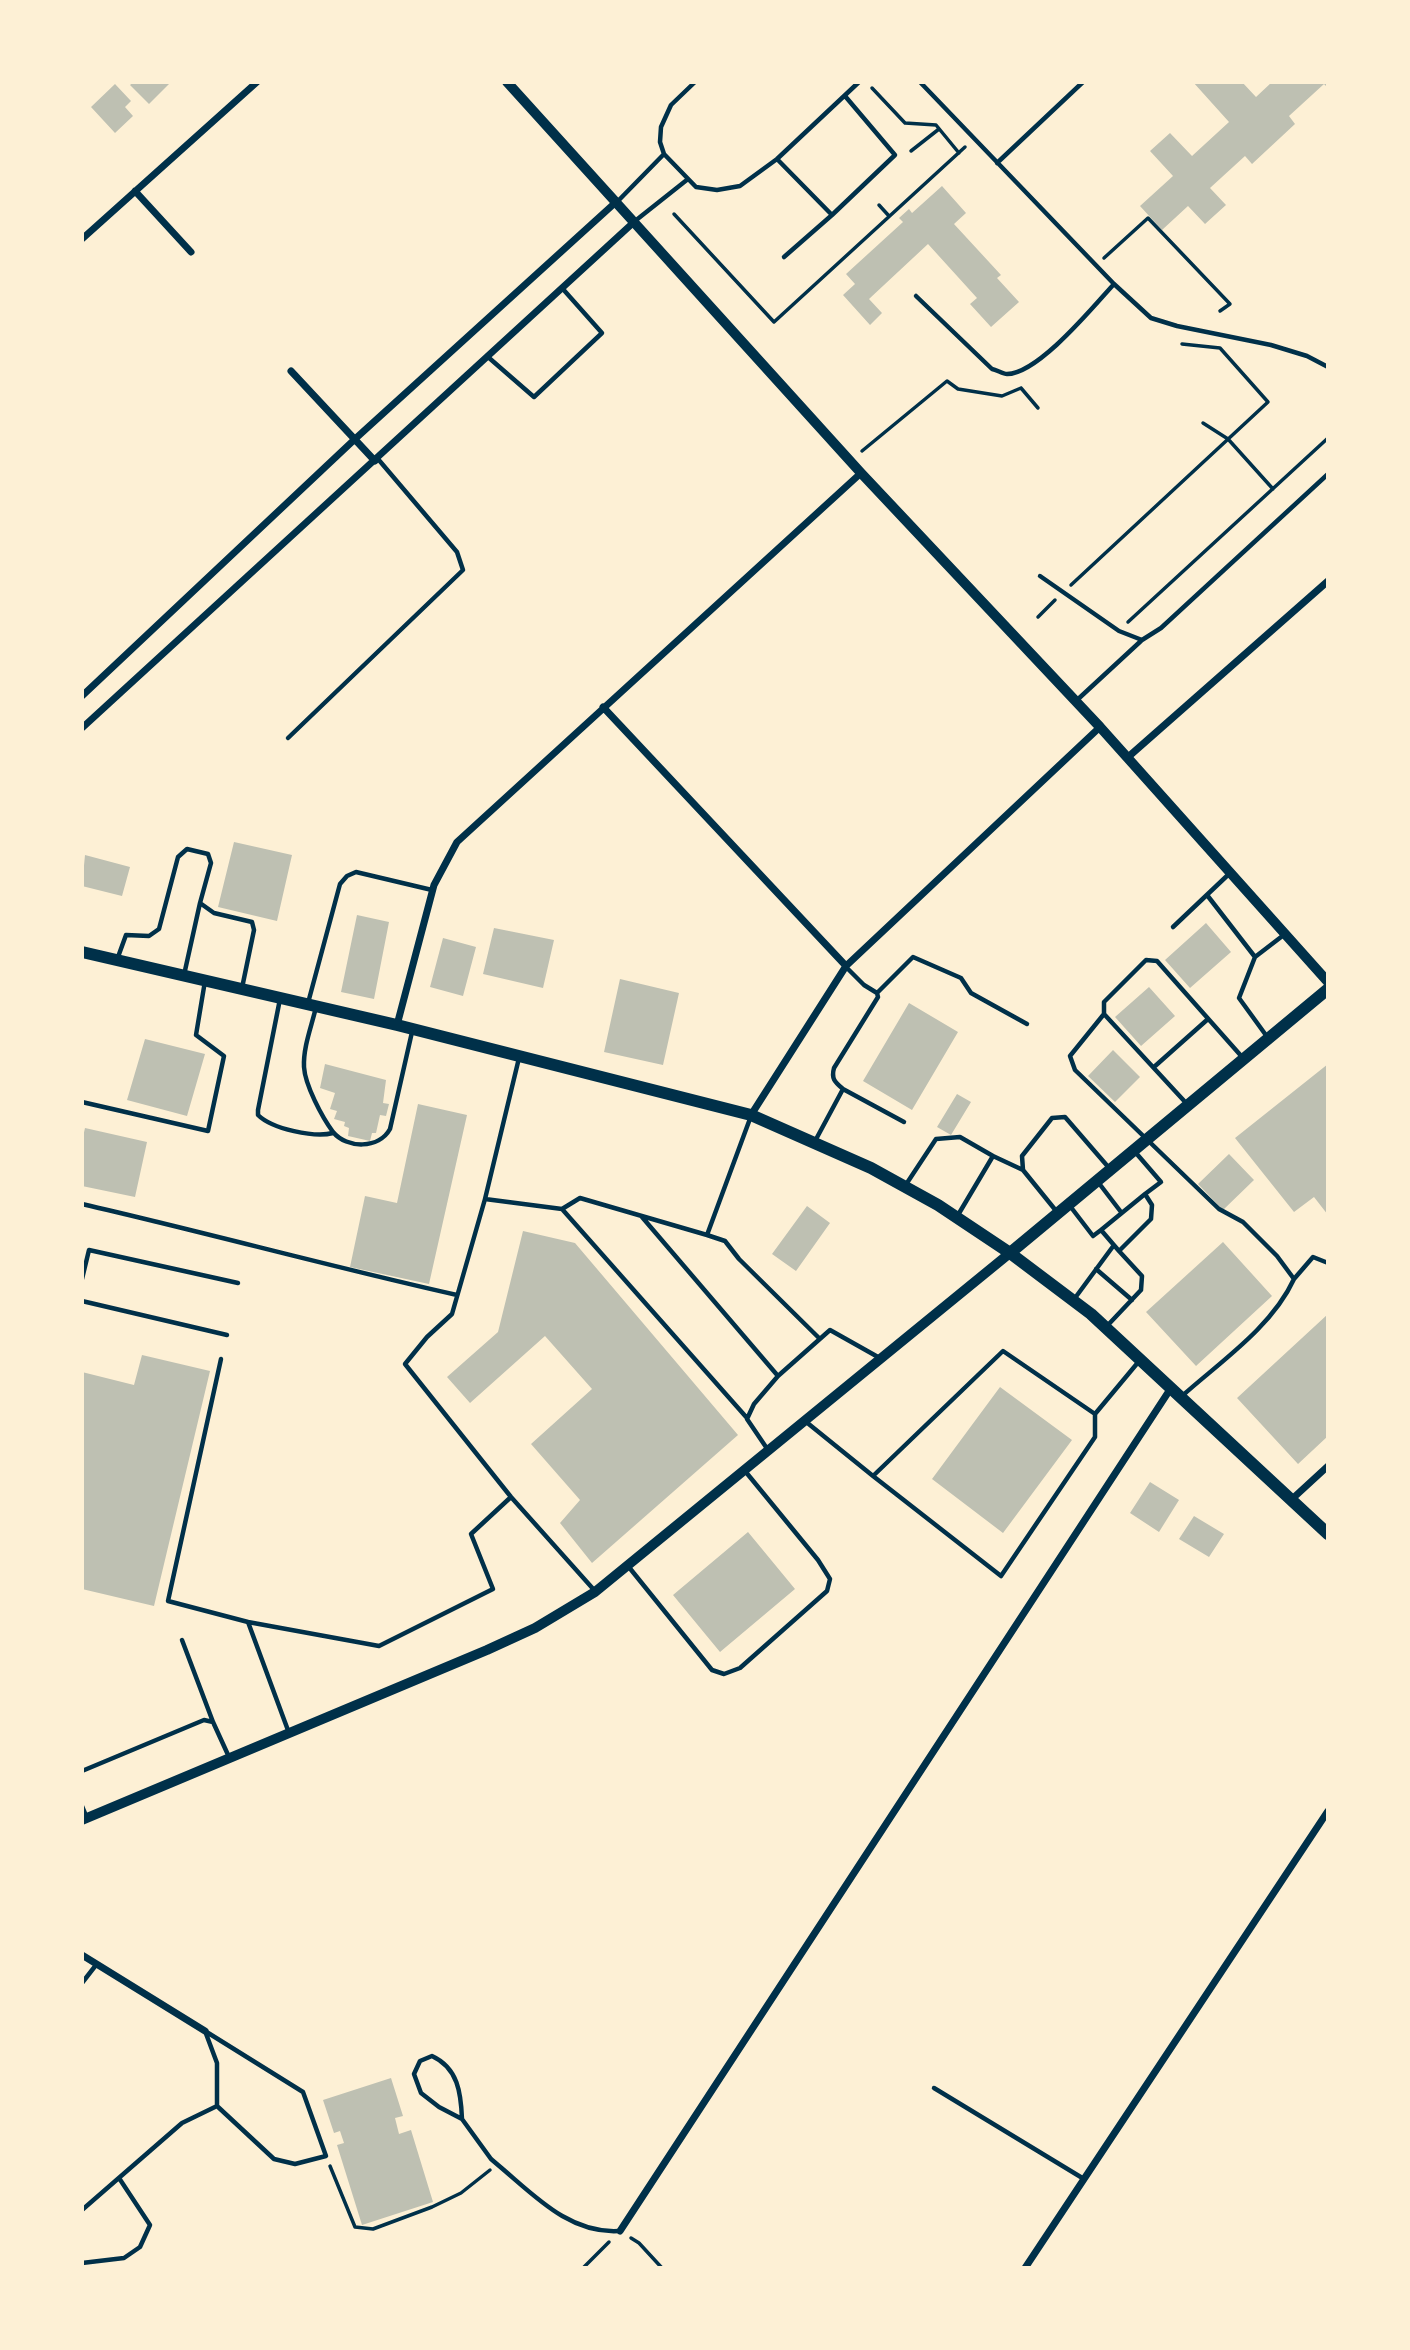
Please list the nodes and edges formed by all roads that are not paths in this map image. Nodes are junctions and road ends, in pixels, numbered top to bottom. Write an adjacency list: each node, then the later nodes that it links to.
1 (257, 82): 12 (street)
2 (507, 82): 13 (street)
3 (695, 82): 8 (lane)
4 (859, 82): 7 (lane)
5 (920, 82): 10 (lane)
6 (1083, 82): 10 (lane)
7 (845, 96): 9 (lane); 14 (lane)
8 (664, 155): 11 (lane); 13 (lane)
9 (777, 159): 11 (lane); 14 (lane)
10 (997, 163): 19 (lane)
11 (688, 179): 15 (lane)
12 (135, 191): 16 (street); 17 (street)
13 (617, 202): 15 (street); 25 (street)
14 (832, 215): 18 (lane)
15 (634, 222): 20 (street); 27 (street)
16 (82, 239)
17 (191, 252)
18 (784, 257)
19 (1114, 284): 21 (lane); 23 (lane)
20 (562, 288): 22 (street); 22 (lane)
21 (916, 296)
22 (488, 357): 26 (street)
23 (1328, 367)
24 (291, 371): 25 (street)
25 (355, 439): 26 (street); 32 (street)
26 (376, 460): 36 (street); 37 (lane)
27 (861, 473): 33 (street); 34 (street)
28 (1328, 474): 31 (lane)
29 (1040, 576): 31 (lane)
30 (1328, 581): 38 (street)
31 (1142, 640): 33 (lane)
32 (82, 696)
33 (1076, 701): 35 (street)
34 (603, 707): 40 (street); 48 (street)
35 (1100, 727): 38 (street); 48 (street)
36 (82, 728)
37 (288, 738)
38 (1127, 758): 39 (street)
39 (1230, 872): 41 (lane); 44 (street)
40 (433, 891): 56 (lane); 60 (street)
41 (1207, 895): 43 (lane); 46 (lane)
42 (201, 903): 47 (lane); 49 (lane); 52 (lane)
43 (1173, 927)
44 (1285, 934): 46 (lane); 51 (street)
45 (82, 952): 47 (main road)
46 (1255, 957): 62 (lane)
47 (117, 960): 49 (main road)
48 (846, 966): 54 (lane); 69 (street)
49 (184, 976): 50 (main road)
50 (205, 981): 52 (main road); 67 (lane)
51 (1328, 982)
52 (242, 989): 55 (main road)
53 (1328, 989): 62 (main road)
54 (877, 993): 59 (lane); 66 (lane)
55 (280, 998): 56 (main road); 71 (lane)
56 (312, 1005): 60 (main road); 71 (lane)
57 (1104, 1014): 58 (lane); 65 (lane); 72 (lane)
58 (1208, 1019): 64 (lane); 65 (lane)
59 (1027, 1024)
60 (397, 1025): 61 (main road)
61 (413, 1029): 63 (main road); 71 (lane)
62 (1268, 1038): 64 (main road)
63 (519, 1057): 69 (main road); 81 (lane)
64 (1244, 1059): 68 (main road)
65 (1153, 1067): 68 (lane)
66 (844, 1089): 70 (lane); 73 (lane)
67 (82, 1102)
68 (1188, 1105): 72 (main road)
69 (751, 1115): 73 (main road); 89 (lane)
70 (904, 1122)
71 (333, 1133)
72 (1147, 1139): 74 (main road); 96 (lane)
73 (814, 1143): 79 (main road)
74 (1133, 1150): 76 (main road); 80 (lane)
75 (993, 1156): 77 (lane); 79 (lane); 87 (lane)
76 (1110, 1169): 77 (lane); 78 (main road)
77 (1023, 1171): 83 (lane)
78 (1096, 1181): 83 (main road); 85 (lane)
79 (904, 1186): 87 (main road)
80 (1145, 1195): 85 (lane); 91 (lane)
81 (485, 1199): 84 (lane); 98 (lane)
82 (82, 1204): 98 (lane)
83 (1063, 1208): 88 (lane); 92 (main road)
84 (562, 1209): 86 (lane); 112 (lane)
85 (1121, 1212): 88 (lane)
86 (642, 1217): 89 (lane); 108 (lane)
87 (956, 1218): 92 (main road)
88 (1101, 1230): 90 (lane)
89 (707, 1235): 104 (lane)
90 (1114, 1245): 91 (lane); 94 (lane)
91 (1119, 1251): 100 (lane)
92 (1010, 1253): 99 (main road); 105 (street)
93 (1328, 1263): 96 (lane)
94 (1096, 1269): 99 (lane); 100 (lane)
95 (82, 1279): 97 (lane)
96 (1294, 1279): 110 (lane)
97 (238, 1283)
98 (457, 1295): 118 (lane)
99 (1073, 1300): 102 (main road)
100 (1132, 1300): 102 (lane)
101 (82, 1301): 103 (lane)
102 (1106, 1327): 107 (main road)
103 (226, 1335)
104 (820, 1339): 105 (lane); 108 (lane)
105 (881, 1358): 113 (street)
106 (221, 1359): 123 (lane)
107 (1140, 1359): 109 (main road); 111 (lane)
108 (778, 1376): 112 (lane)
109 (1171, 1388): 110 (main road); 142 (street)
110 (1181, 1397): 119 (main road)
111 (1095, 1414): 117 (lane); 117 (lane)
112 (747, 1419): 114 (lane)
113 (804, 1420): 114 (street); 117 (lane)
114 (768, 1450): 116 (street)
115 (1328, 1466): 119 (street)
116 (744, 1470): 121 (street); 121 (lane)
117 (873, 1476)
118 (511, 1497): 122 (lane); 123 (lane)
119 (1291, 1500): 120 (main road)
120 (1328, 1534)
121 (627, 1566): 122 (street)
122 (595, 1592): 126 (street)
123 (248, 1622): 126 (lane)
124 (181, 1640): 125 (lane)
125 (213, 1723): 127 (lane); 128 (lane)
126 (289, 1734): 127 (street)
127 (230, 1758): 131 (street)
128 (82, 1770)
129 (82, 1806): 131 (lane)
130 (1328, 1811): 140 (street)
131 (85, 1819)
132 (82, 1955): 133 (street)
133 (97, 1964): 134 (lane); 135 (street)
134 (82, 1983)
135 (205, 2031): 137 (lane); 137 (lane)
136 (934, 2088): 140 (lane)
137 (217, 2106): 139 (lane)
138 (462, 2119): 138 (lane); 142 (lane)
139 (120, 2178): 141 (lane); 143 (lane)
140 (1084, 2179): 144 (street)
141 (82, 2210)
142 (620, 2231)
143 (82, 2263)
144 (1025, 2268)

